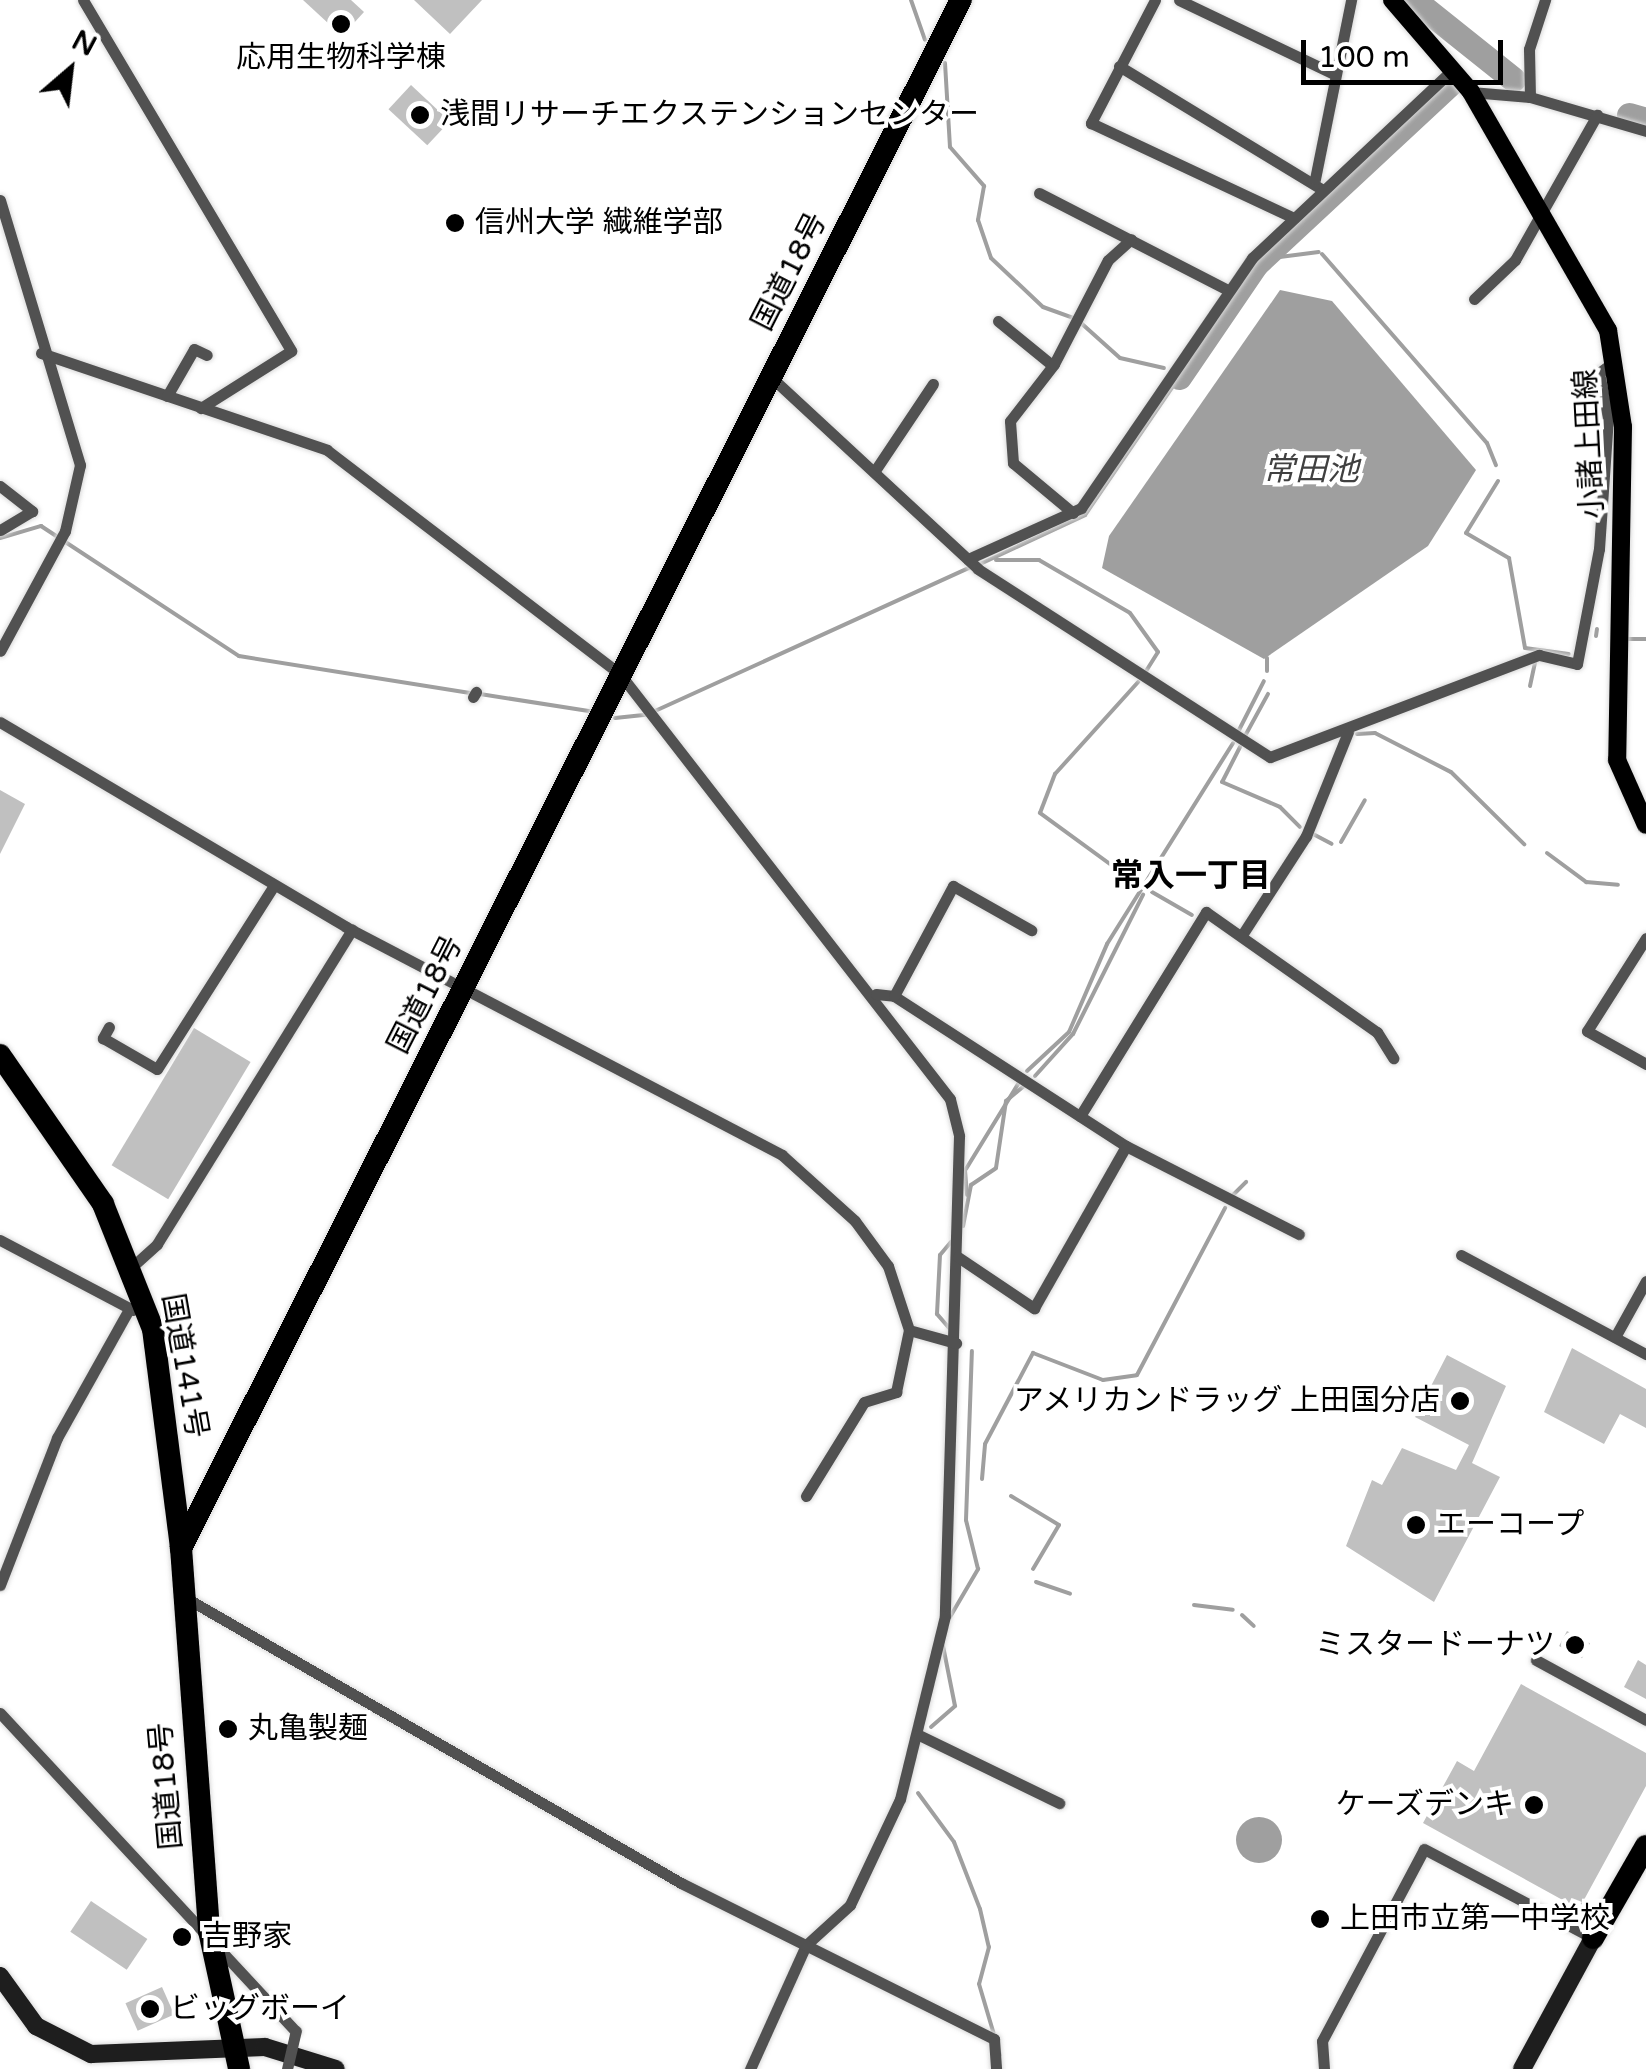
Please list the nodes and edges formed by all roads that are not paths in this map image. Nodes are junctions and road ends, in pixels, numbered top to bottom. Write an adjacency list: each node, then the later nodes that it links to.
1 (83, 0): 32 (street)
2 (960, 0): 29 (highway, 国道18号)
3 (1154, 0): 8 (street)
4 (1180, 0): 10 (street)
5 (1351, 0): 10 (street)
6 (1392, 0): 9 (main road, 小諸上田線)
7 (1545, 0): 12 (street)
8 (1119, 66): 15 (street); 20 (street)
9 (1454, 68): 11 (main road, 小諸上田線); 16 (street)
10 (1332, 74): 15 (street)
11 (1472, 92): 12 (street); 19 (main road, 小諸上田線)
12 (1530, 97): 13 (street)
13 (1597, 115): 14 (street); 19 (street)
14 (1646, 131)
15 (1314, 180): 16 (street)
16 (1324, 190): 20 (street)
17 (1038, 194): 21 (street)
18 (0, 200): 25 (street)
19 (1542, 206): 23 (street); 27 (main road, 小諸上田線)
20 (1294, 218): 22 (street)
21 (1131, 239): 22 (street); 28 (street)
22 (1228, 290): 35 (street)
23 (1474, 299)
24 (998, 321): 28 (street)
25 (41, 353): 31 (street); 38 (street)
26 (206, 355): 31 (street)
27 (1615, 361): 41 (street); 42 (main road, 小諸上田線)
28 (1052, 366): 35 (street)
29 (771, 377): 33 (street); 39 (highway, 国道18号)
30 (933, 384): 33 (street)
31 (167, 396): 32 (street)
32 (202, 408): 39 (street)
33 (874, 472): 37 (street)
34 (0, 486): 36 (street)
35 (1073, 514): 37 (street)
36 (0, 530)
37 (973, 564): 41 (street)
38 (0, 652)
39 (620, 674): 48 (highway, 国道18号); 49 (street)
40 (0, 722): 43 (street)
41 (1348, 732): 46 (street)
42 (1646, 825)
43 (274, 886): 44 (street); 51 (street)
44 (352, 930): 48 (street); 61 (street)
45 (1030, 930): 50 (street)
46 (1242, 935): 53 (street); 55 (street)
47 (1646, 938): 54 (street)
48 (464, 986): 64 (street); 69 (highway, 国道18号)
49 (876, 994): 50 (street); 60 (street)
50 (894, 996): 55 (street)
51 (108, 1027)
52 (0, 1054): 61 (highway, 国道141号)
53 (1394, 1058)
54 (1646, 1064)
55 (1080, 1116): 56 (street)
56 (1126, 1146): 57 (street); 60 (street)
57 (1300, 1234)
58 (0, 1240): 63 (street)
59 (1461, 1255): 65 (street)
60 (958, 1257): 66 (street)
61 (134, 1265): 63 (highway, 国道141号)
62 (1646, 1281): 65 (street)
63 (137, 1309): 69 (highway, 国道141号); 70 (street)
64 (909, 1330): 66 (street); 68 (street)
65 (1615, 1338): 67 (street)
66 (956, 1342): 75 (street)
67 (1646, 1354)
68 (806, 1496)
69 (181, 1548): 71 (highway, 国道18号)
70 (0, 1585)
71 (182, 1596): 79 (highway, 国道18号); 81 (street)
72 (1536, 1660): 74 (street)
73 (0, 1713): 79 (street)
74 (1646, 1720)
75 (919, 1736): 76 (street); 81 (street)
76 (1059, 1803)
77 (1646, 1846): 80 (highway)
78 (1646, 1859): 80 (highway)
79 (209, 1931): 83 (highway, 国道18号); 84 (street, bridge)
80 (1592, 1938): 88 (street); 89 (street)
81 (806, 1945): 86 (street); 87 (street)
82 (0, 1976): 83 (street)
83 (237, 2059): 85 (street)
84 (287, 2069)
85 (336, 2069)
86 (750, 2069)
87 (996, 2069)
88 (1324, 2069)
89 (1522, 2069)

